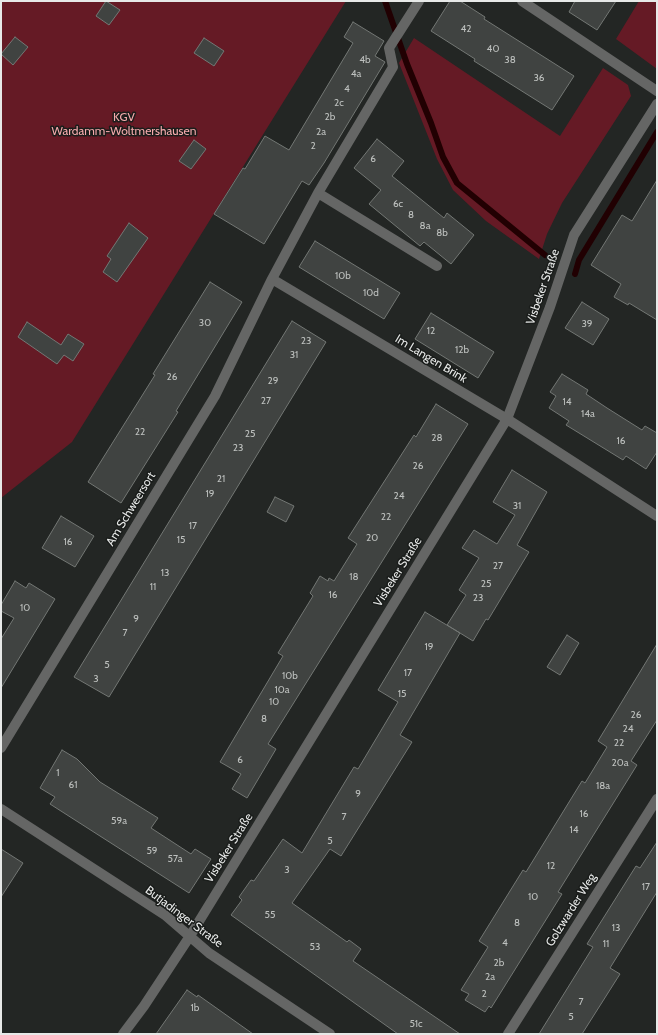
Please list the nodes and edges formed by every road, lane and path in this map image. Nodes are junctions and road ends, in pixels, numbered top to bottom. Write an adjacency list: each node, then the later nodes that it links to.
1 (419, 1): 5 (street)
2 (522, 1): 3 (street)
3 (657, 91)
4 (657, 104): 8 (street, Visbeker Straße)
5 (318, 193): 6 (street); 7 (street)
6 (437, 266)
7 (272, 279): 8 (street, Im Langen Brink); 10 (street, Am Schweersort)
8 (507, 420): 9 (street, Im Langen Brink); 13 (street, Visbeker Straße)
9 (655, 512)
10 (1, 748)
11 (657, 799): 16 (street, Golzwarder Weg)
12 (1, 809): 13 (street, Butjadinger Straße)
13 (190, 936): 14 (street, Visbeker Straße); 15 (street, Butjadinger Straße)
14 (123, 1034)
15 (330, 1034)
16 (508, 1034)

